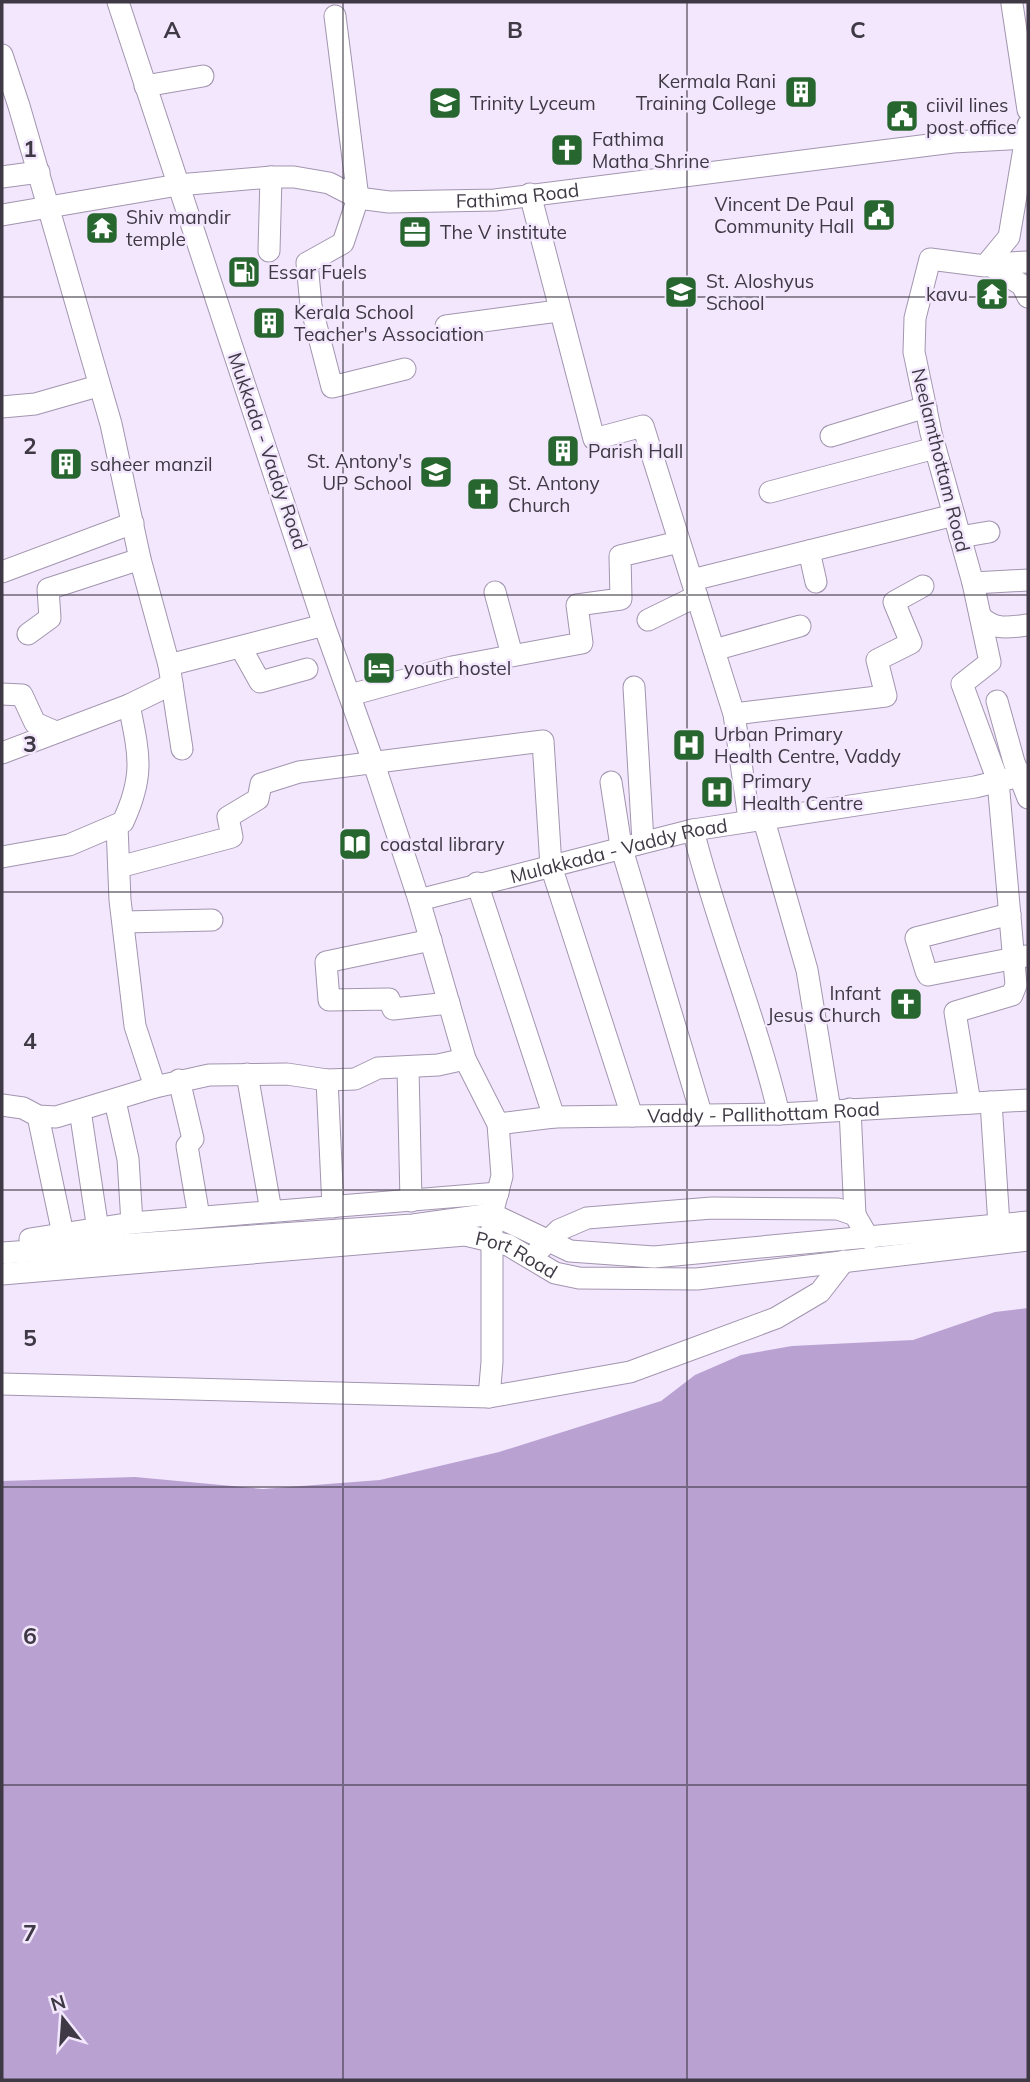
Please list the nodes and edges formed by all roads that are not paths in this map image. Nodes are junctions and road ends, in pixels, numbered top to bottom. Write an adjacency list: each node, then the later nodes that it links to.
1 (118, 2): 6 (street, Mukkada - Vaddy Road)
2 (1006, 3): 8 (street)
3 (335, 16): 15 (street)
4 (2, 55): 7 (street)
5 (203, 76): 6 (street)
6 (145, 86): 13 (street, Mukkada - Vaddy Road)
7 (11, 107): 10 (street)
8 (1028, 110)
9 (1027, 134): 14 (street, Fathima Road); 20 (street)
10 (39, 172): 11 (street); 16 (street)
11 (2, 177)
12 (271, 177): 13 (street, Fathima Road); 15 (street, Fathima Road); 18 (street)
13 (178, 185): 16 (street, Fathima Road); 47 (street, Mukkada - Vaddy Road)
14 (530, 194): 15 (street, Fathima Road); 22 (street)
15 (358, 198): 24 (street)
16 (47, 206): 17 (street, Fathima Road); 25 (street)
17 (2, 215)
18 (269, 251)
19 (1028, 261): 20 (street)
20 (989, 264): 21 (street); 27 (street, Neelamthottam Road)
21 (1028, 297)
22 (558, 311): 23 (street); 35 (street)
23 (446, 326)
24 (405, 369)
25 (98, 386): 26 (street); 32 (street)
26 (2, 407)
27 (926, 407): 28 (street); 29 (street, Neelamthottam Road)
28 (831, 436)
29 (935, 448): 30 (street); 31 (street, Neelamthottam Road)
30 (770, 492)
31 (954, 515): 34 (street, Neelamthottam Road); 36 (street)
32 (134, 523): 37 (street); 38 (street)
33 (989, 532): 34 (street)
34 (960, 537): 41 (street, Neelamthottam Road)
35 (679, 542): 43 (street); 53 (street)
36 (809, 551): 40 (street); 43 (street)
37 (139, 559): 50 (street); 55 (street)
38 (2, 572)
39 (1028, 580): 41 (street)
40 (816, 582)
41 (973, 583): 45 (street, Neelamthottam Road)
42 (923, 586): 61 (street)
43 (695, 588): 46 (street); 52 (street)
44 (495, 592): 53 (street)
45 (981, 617): 48 (street); 67 (street, Neelamthottam Road)
46 (649, 620)
47 (324, 625): 51 (street); 58 (street, Mukkada - Vaddy Road)
48 (1028, 625)
49 (800, 626): 52 (street)
50 (28, 634)
51 (241, 648): 54 (street); 55 (street)
52 (714, 650): 61 (street)
53 (512, 656): 58 (street)
54 (307, 670)
55 (171, 675): 60 (street); 63 (street)
56 (634, 687): 73 (street)
57 (2, 694): 62 (street)
58 (350, 695): 65 (street, Mukkada - Vaddy Road)
59 (997, 701): 66 (street)
60 (129, 705): 62 (street); 71 (street)
61 (734, 714): 70 (street)
62 (55, 732): 64 (street)
63 (182, 749)
64 (2, 753)
65 (374, 764): 76 (street); 77 (street); 79 (street, Mukkada - Vaddy Road)
66 (1024, 775): 67 (street, Mulakkada - Vaddy Road); 69 (street)
67 (998, 781): 70 (street, Mulakkada - Vaddy Road); 80 (street)
68 (611, 782): 74 (street)
69 (1028, 798)
70 (756, 818): 72 (street, Mulakkada - Vaddy Road); 97 (street)
71 (117, 827): 75 (street); 77 (street)
72 (693, 830): 73 (street, Mulakkada - Vaddy Road); 99 (street)
73 (643, 842): 74 (street, Mulakkada - Vaddy Road)
74 (621, 846): 76 (street, Mulakkada - Vaddy Road); 98 (street)
75 (2, 858)
76 (551, 866): 78 (street, Mulakkada - Vaddy Road); 101 (street)
77 (119, 867): 82 (street)
78 (477, 883): 79 (street, Mulakkada - Vaddy Road); 102 (street)
79 (419, 900): 83 (street, Mukkada - Vaddy Road)
80 (1010, 914): 84 (street); 84 (street)
81 (212, 920): 82 (street)
82 (124, 922): 91 (street)
83 (430, 940): 85 (street, Mukkada - Vaddy Road); 85 (street)
84 (1021, 956): 94 (street)
85 (449, 1003): 86 (street, Mukkada - Vaddy Road)
86 (465, 1059): 87 (street); 103 (street, Mukkada - Vaddy Road)
87 (408, 1068): 90 (street); 105 (street)
88 (247, 1074): 89 (street); 90 (street); 107 (street)
89 (179, 1080): 91 (street); 110 (street)
90 (327, 1080): 106 (street)
91 (155, 1087): 93 (street)
92 (1028, 1100): 94 (street, Vaddy - Pallithottam Road)
93 (115, 1101): 96 (street); 112 (street)
94 (980, 1103): 97 (street, Vaddy - Pallithottam Road); 113 (street)
95 (2, 1105): 100 (street)
96 (80, 1110): 100 (street); 114 (street)
97 (840, 1110): 99 (street, Vaddy - Pallithottam Road); 109 (street)
98 (701, 1113): 99 (street, Vaddy - Pallithottam Road); 101 (street, Vaddy - Pallithottam Road)
99 (779, 1114)
100 (38, 1116): 115 (street)
101 (632, 1116): 102 (street, Vaddy - Pallithottam Road)
102 (554, 1117): 103 (street, Vaddy - Pallithottam Road)
103 (498, 1124): 104 (street)
104 (498, 1192): 105 (street); 108 (street)
105 (411, 1201): 106 (street)
106 (333, 1206): 107 (street)
107 (271, 1211): 110 (street)
108 (492, 1213): 116 (street); 119 (street, Port Road); 121 (street, Port Road)
109 (855, 1215): 117 (street); 119 (street)
110 (199, 1217): 112 (street)
111 (1028, 1222): 113 (street, Port Road)
112 (132, 1223): 114 (street)
113 (999, 1225): 117 (street, Port Road)
114 (98, 1230): 115 (street)
115 (63, 1234): 120 (street)
116 (492, 1239): 121 (street, Port Road); 123 (street, Port Road); 126 (street)
117 (869, 1239): 119 (street, Port Road)
118 (1028, 1240): 124 (street, Port Road)
119 (546, 1242): 123 (street)
120 (2, 1243)
121 (175, 1251): 122 (street, Port Road); 125 (street, Port Road)
122 (2, 1253)
123 (531, 1261): 124 (street, Port Road)
124 (844, 1261): 129 (street)
125 (2, 1274)
126 (492, 1362): 128 (street); 129 (street)
127 (2, 1384): 128 (street)
128 (461, 1396): 129 (street)
129 (489, 1397)

